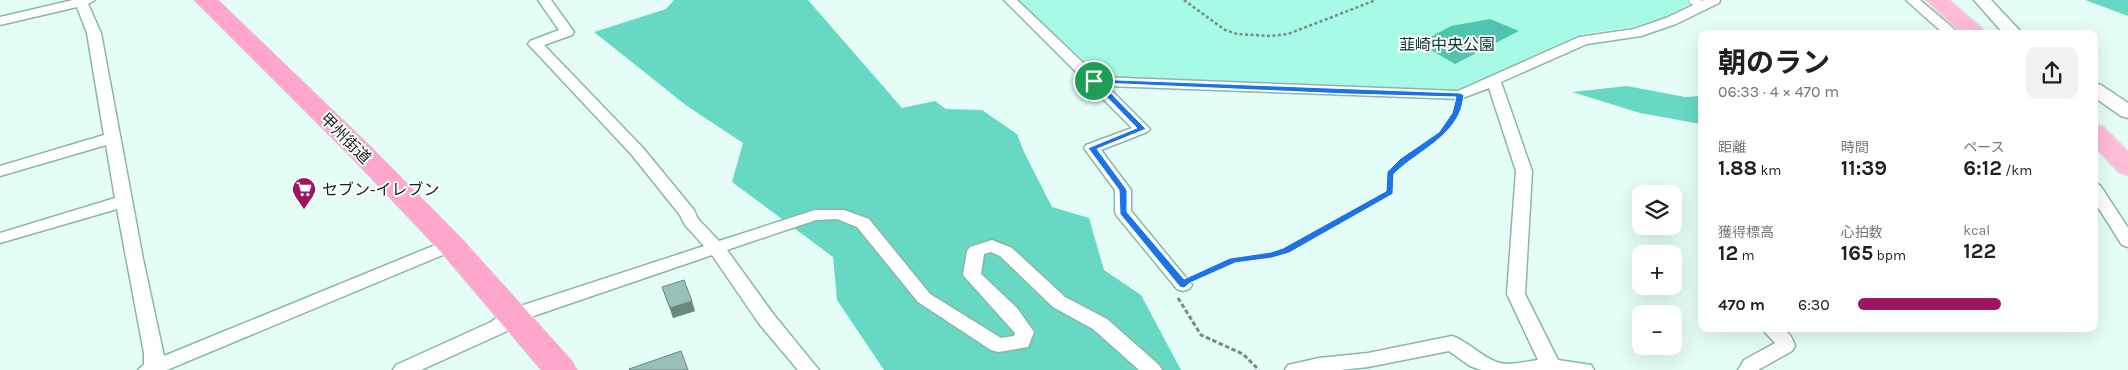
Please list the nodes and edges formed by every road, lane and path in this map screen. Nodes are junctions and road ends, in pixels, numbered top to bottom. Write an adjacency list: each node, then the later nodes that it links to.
1 (205, 0): 29 (highway, 甲州街道)
2 (544, 0): 30 (street)
3 (1010, 0): 17 (street)
4 (1184, 0): 5 (path)
5 (1376, 0)
6 (1714, 0): 11 (street)
7 (1912, 0): 13 (street)
8 (1936, 0): 14 (main road)
9 (1982, 0): 15 (street)
10 (84, 1): 12 (street); 22 (street)
11 (1697, 3): 16 (street)
12 (0, 21)
13 (1948, 30)
14 (1972, 30)
15 (2010, 30)
16 (1494, 81): 19 (street); 34 (street)
17 (1099, 86): 19 (street); 31 (street)
18 (2098, 92): 20 (street)
19 (1460, 95): 31 (path)
20 (2128, 112)
21 (2098, 136): 23 (main road)
22 (112, 138): 24 (street); 26 (street)
23 (2128, 167)
24 (0, 171)
25 (2098, 195): 28 (street)
26 (124, 201): 27 (street); 35 (street)
27 (1, 238)
28 (2128, 242)
29 (451, 245): 32 (highway, 甲州街道); 35 (street)
30 (717, 249): 32 (street); 38 (street); 39 (street)
31 (1184, 285): 40 (path)
32 (512, 316): 36 (street); 37 (highway, 甲州街道)
33 (1774, 332): 45 (street)
34 (1550, 368): 43 (street); 44 (street)
35 (153, 369)
36 (402, 370)
37 (560, 370)
38 (809, 370)
39 (1152, 370)
40 (1259, 370)
41 (1295, 370): 42 (street)
42 (1501, 370)
43 (1514, 370)
44 (1584, 370)
45 (1748, 370)

